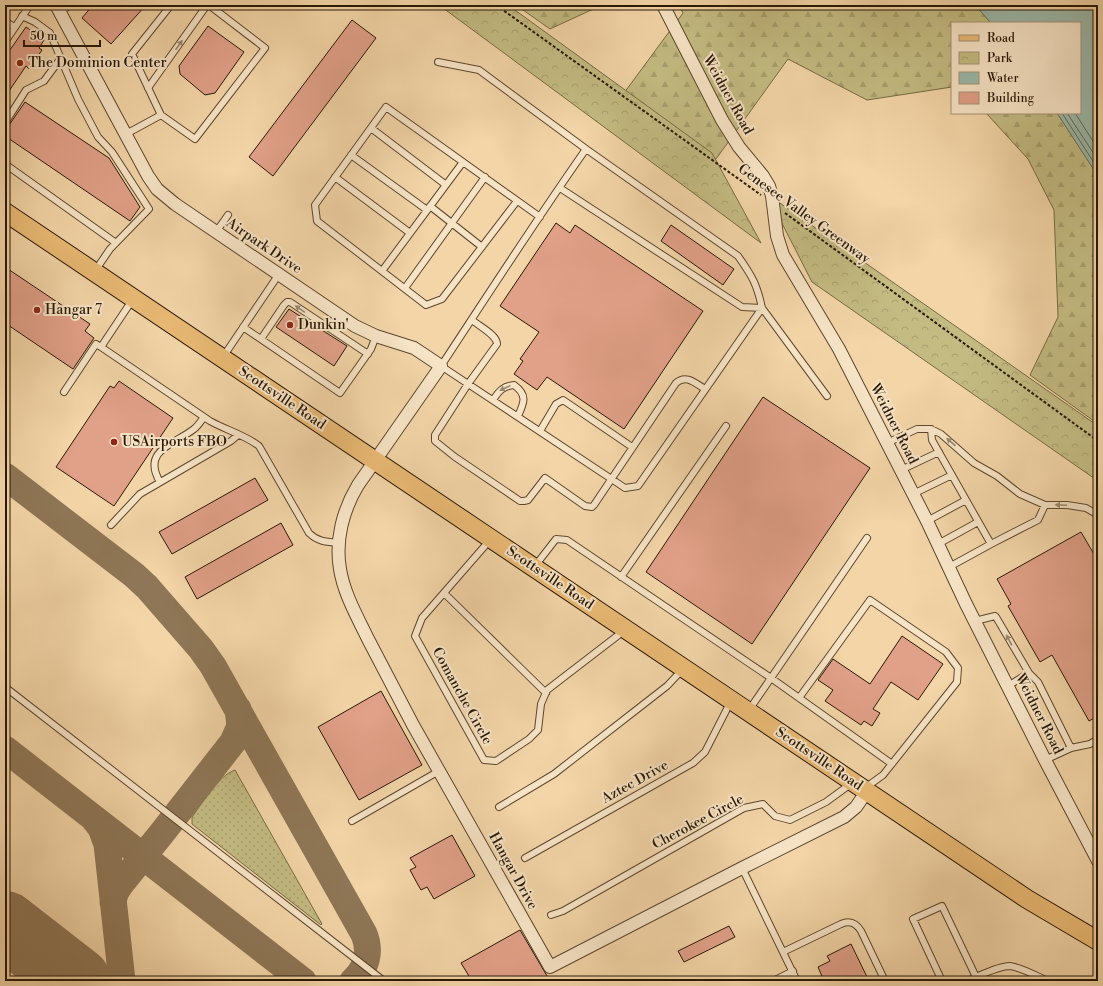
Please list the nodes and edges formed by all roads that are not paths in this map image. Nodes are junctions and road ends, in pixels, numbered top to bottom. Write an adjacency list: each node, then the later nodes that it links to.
1 (30, 5): 6 (lane)
2 (171, 5): 12 (lane)
3 (208, 5): 12 (lane, one-way to 3); 13 (lane)
4 (663, 5): 60 (street, Weidner Road)
5 (62, 8): 16 (street, Airpark Drive)
6 (22, 16): 8 (lane); 10 (lane)
7 (5, 21): 8 (lane)
8 (14, 27): 9 (lane)
9 (5, 42)
10 (61, 58): 14 (lane); 33 (lane)
11 (438, 62): 17 (lane)
12 (148, 88): 13 (lane)
13 (161, 115): 16 (lane)
14 (5, 123)
15 (371, 128): 18 (lane); 19 (lane); 23 (lane)
16 (126, 134): 31 (street, Airpark Drive)
17 (586, 149): 24 (lane); 40 (lane)
18 (351, 155): 21 (lane); 26 (lane)
19 (463, 162): 22 (lane); 23 (lane)
20 (5, 164): 33 (lane)
21 (335, 177): 32 (lane); 35 (lane)
22 (485, 177): 25 (lane); 30 (lane)
23 (446, 184): 26 (lane)
24 (560, 188): 29 (lane); 40 (lane)
25 (517, 201): 29 (lane); 34 (lane)
26 (429, 208): 30 (lane); 32 (lane)
27 (228, 215): 31 (lane)
28 (6, 216): 36 (main road, Scottsville Road)
29 (540, 217): 41 (lane)
30 (452, 223): 34 (lane); 38 (lane)
31 (216, 232): 37 (street, Airpark Drive)
32 (410, 233): 35 (lane)
33 (116, 243): 36 (lane)
34 (482, 247): 38 (lane)
35 (382, 271): 38 (lane)
36 (94, 272): 39 (main road, Scottsville Road)
37 (279, 274): 42 (lane); 43 (street, Airpark Drive)
38 (405, 288)
39 (133, 298): 45 (lane); 47 (main road, Scottsville Road)
40 (762, 308): 50 (lane); 52 (lane)
41 (472, 320): 48 (lane); 49 (lane)
42 (243, 327): 44 (lane); 47 (lane)
43 (376, 336): 46 (lane); 48 (street, Airpark Drive)
44 (261, 339): 46 (lane, one-way to 44); 46 (lane)
45 (100, 347): 51 (lane); 55 (lane)
46 (368, 354)
47 (222, 358): 63 (main road, Scottsville Road)
48 (441, 366): 49 (lane); 63 (street)
49 (468, 384): 53 (lane); 66 (lane)
50 (705, 389): 61 (lane); 66 (lane)
51 (64, 392)
52 (827, 396)
53 (493, 400): 54 (lane); 54 (lane, one-way to 53)
54 (518, 416): 58 (lane)
55 (204, 417): 59 (lane); 67 (lane)
56 (726, 426): 82 (lane)
57 (931, 429): 60 (lane); 62 (lane); 70 (lane, one-way to 57)
58 (540, 431): 61 (lane); 66 (lane)
59 (238, 435): 67 (lane); 77 (lane)
60 (887, 443): 64 (street, Weidner Road)
61 (632, 447): 66 (lane)
62 (939, 452): 64 (lane); 65 (lane)
63 (376, 461): 75 (main road, Scottsville Road); 77 (street, Hangar Drive)
64 (901, 470): 68 (street, Weidner Road)
65 (952, 475): 68 (lane); 69 (lane)
66 (612, 479)
67 (160, 482): 74 (lane)
68 (913, 494): 72 (street, Weidner Road)
69 (966, 500): 72 (lane); 73 (lane)
70 (1045, 505): 71 (lane, one-way to 70); 79 (lane)
71 (1098, 514)
72 (927, 521): 78 (street, Weidner Road)
73 (978, 522): 78 (lane); 79 (lane)
74 (111, 525)
75 (492, 538): 80 (main road, Scottsville Road); 83 (lane, Comanche Circle)
76 (867, 538): 88 (lane)
77 (339, 543): 99 (street, Hangar Drive)
78 (938, 544): 81 (street, Weidner Road)
79 (991, 544): 81 (lane)
80 (534, 567): 82 (lane); 85 (main road, Scottsville Road)
81 (949, 567): 84 (street, Weidner Road)
82 (621, 577): 88 (lane)
83 (444, 593): 91 (lane); 91 (lane, Comanche Circle)
84 (975, 621): 87 (lane, one-way to 84); 89 (street, Weidner Road)
85 (626, 629): 86 (main road, Scottsville Road); 91 (lane, Comanche Circle)
86 (684, 668): 93 (main road, Scottsville Road); 101 (lane)
87 (1029, 673): 89 (lane); 96 (lane)
88 (771, 678): 92 (lane); 94 (lane)
89 (1008, 686): 97 (street, Weidner Road)
90 (5, 687): 111 (lane)
91 (546, 693)
92 (799, 698): 98 (lane); 98 (lane)
93 (732, 700): 94 (main road, Scottsville Road); 104 (lane, Aztec Drive)
94 (748, 711): 100 (main road, Scottsville Road)
95 (1098, 739): 96 (lane)
96 (1071, 748): 97 (lane)
97 (1045, 760): 103 (street, Weidner Road)
98 (892, 764): 100 (lane)
99 (439, 771): 102 (lane); 105 (street, Hangar Drive)
100 (861, 788): 105 (street, Hangar Drive); 106 (lane, Cherokee Circle); 107 (main road, Scottsville Road)
101 (499, 807)
102 (352, 821)
103 (1097, 857)
104 (524, 858)
105 (742, 868): 108 (lane)
106 (551, 915)
107 (1098, 941)
108 (783, 952): 109 (lane); 114 (lane)
109 (792, 971): 112 (lane); 113 (lane)
110 (976, 977): 115 (lane); 116 (lane); 117 (lane)
111 (384, 981)
112 (772, 981)
113 (797, 981)
114 (886, 981)
115 (942, 981)
116 (968, 981)
117 (1048, 981)

